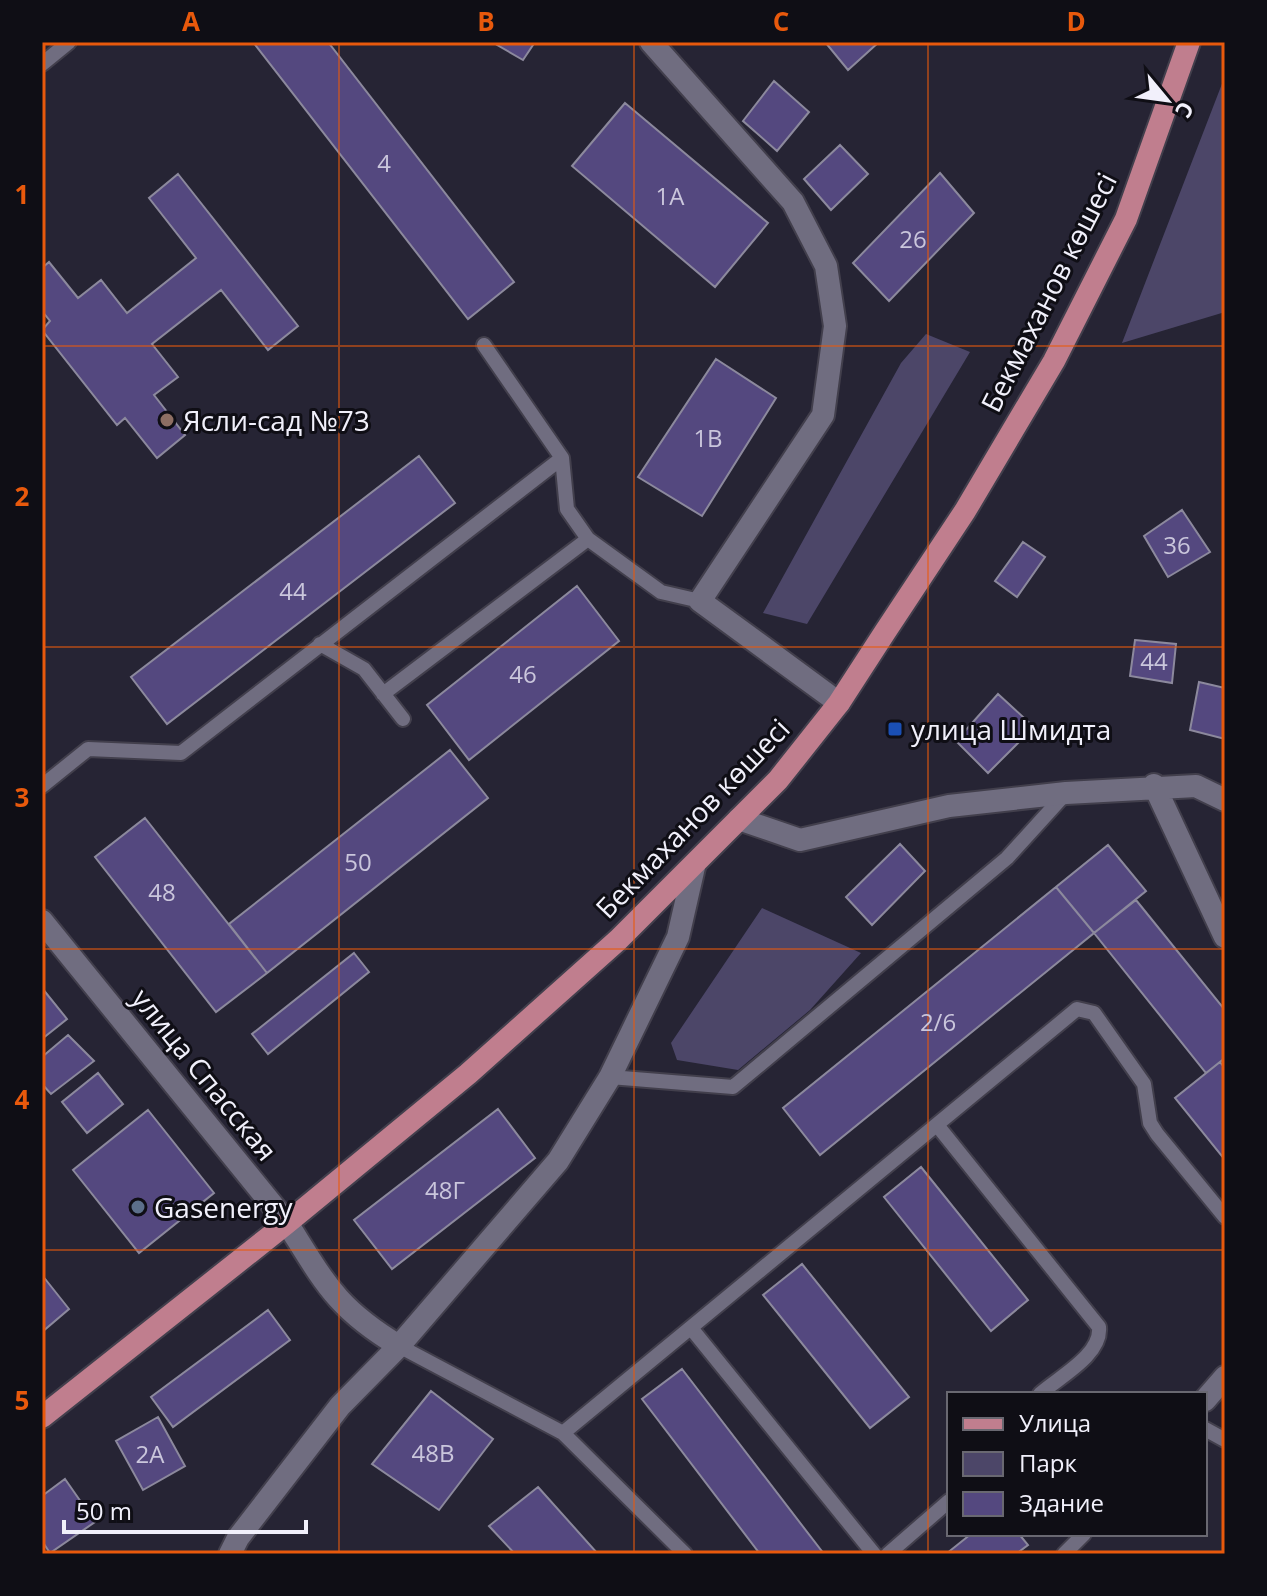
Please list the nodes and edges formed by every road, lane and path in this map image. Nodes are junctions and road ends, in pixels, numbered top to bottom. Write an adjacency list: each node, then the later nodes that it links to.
1 (69, 42): 4 (lane)
2 (651, 42): 8 (street)
3 (1189, 42): 11 (main road, Бекмаханов көшесі)
4 (42, 64)
5 (484, 345): 6 (lane)
6 (562, 458): 7 (lane); 9 (lane)
7 (588, 539): 8 (lane); 10 (lane)
8 (700, 601): 11 (street)
9 (320, 644): 10 (lane); 14 (lane)
10 (383, 694): 12 (lane)
11 (839, 703): 17 (main road, Бекмаханов көшесі)
12 (403, 719)
13 (1154, 785): 15 (street); 16 (street); 20 (street)
14 (42, 786)
15 (1066, 793): 17 (street); 21 (lane)
16 (1225, 800)
17 (739, 819): 18 (main road, Бекмаханов көшесі)
18 (694, 867): 21 (street); 24 (main road, Бекмаханов көшесі)
19 (42, 921): 24 (street, улица Спасская)
20 (1225, 937)
21 (610, 1077): 26 (street)
22 (937, 1125): 23 (lane); 25 (lane); 28 (lane)
23 (1225, 1217)
24 (287, 1223): 26 (street, улица Спасская); 30 (main road, Бекмаханов көшесі)
25 (691, 1328): 32 (lane); 38 (lane)
26 (399, 1346): 32 (lane); 36 (street)
27 (1225, 1377): 29 (street)
28 (1042, 1392)
29 (1207, 1398)
30 (42, 1417)
31 (1207, 1430): 33 (lane)
32 (563, 1433): 37 (lane)
33 (1225, 1440)
34 (947, 1503): 39 (lane)
35 (1082, 1536): 40 (lane)
36 (230, 1554)
37 (685, 1554)
38 (874, 1554)
39 (888, 1554)
40 (1064, 1554)

